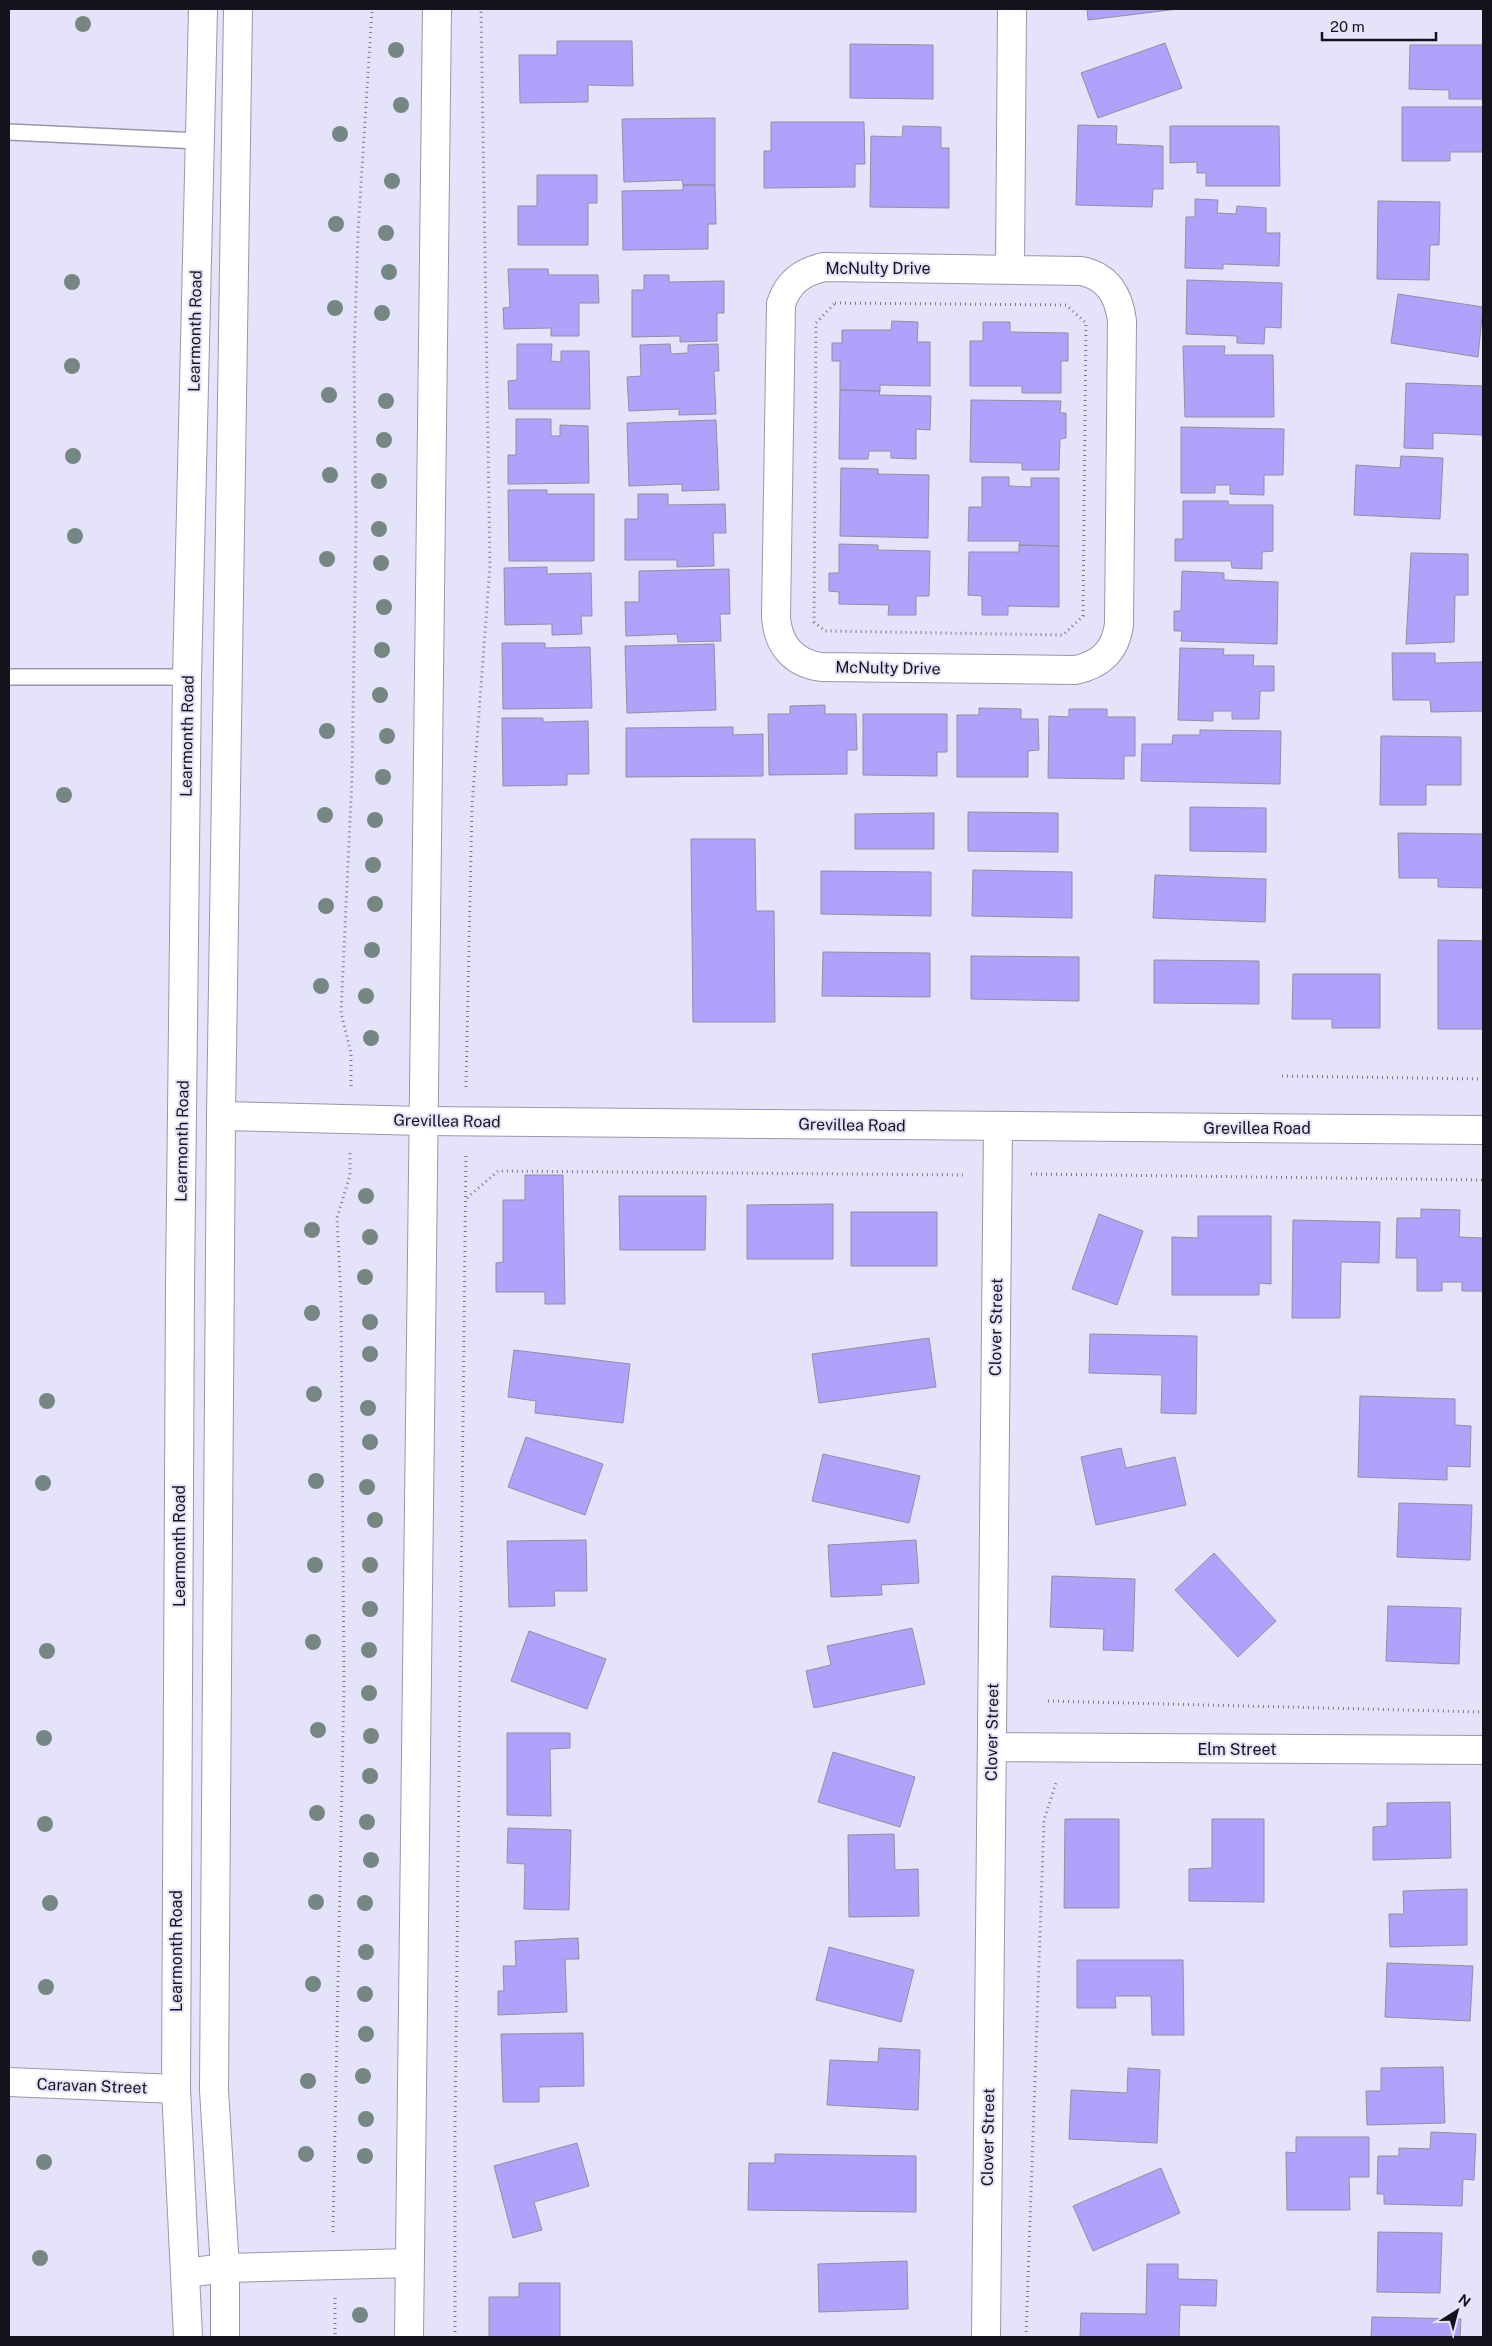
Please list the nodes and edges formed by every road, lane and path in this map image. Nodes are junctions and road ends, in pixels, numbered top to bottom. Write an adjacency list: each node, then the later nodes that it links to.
1 (203, 9): 8 (street, Learmonth Road)
2 (238, 9): 9 (street)
3 (372, 9): 15 (path)
4 (437, 9): 20 (street)
5 (481, 9): 21 (path)
6 (1012, 9): 10 (street)
7 (9, 132): 8 (lane)
8 (199, 141): 9 (street); 14 (street, Learmonth Road)
9 (235, 142): 12 (street)
10 (1010, 269): 10 (street, McNulty Drive)
11 (1086, 323): 11 (path)
12 (226, 676): 14 (street); 19 (street)
13 (9, 677): 14 (lane)
14 (187, 677): 18 (street, Learmonth Road)
15 (351, 1053)
16 (1282, 1076): 17 (path)
17 (1483, 1079)
18 (183, 1115): 19 (street, Grevillea Road); 31 (street, Learmonth Road)
19 (221, 1116): 20 (street, Grevillea Road); 32 (street)
20 (423, 1121): 21 (street, Grevillea Road); 34 (street)
21 (466, 1121): 22 (street, Grevillea Road); 42 (path)
22 (998, 1126): 23 (street, Grevillea Road); 27 (street, Clover Street)
23 (1483, 1130)
24 (350, 1175): 33 (path)
25 (1048, 1701): 26 (path)
26 (1483, 1712)
27 (992, 1747): 28 (street, Elm Street); 43 (street, Clover Street)
28 (1483, 1750)
29 (1061, 1781): 44 (path)
30 (9, 2082): 31 (street, Caravan Street)
31 (176, 2089): 32 (street, Caravan Street); 36 (street, Learmonth Road)
32 (214, 2090): 35 (street)
33 (333, 2222)
34 (410, 2263): 35 (street); 41 (street)
35 (225, 2268): 36 (street); 39 (street)
36 (186, 2272): 38 (street, Learmonth Road)
37 (335, 2300): 40 (path)
38 (188, 2337)
39 (225, 2337)
40 (335, 2337)
41 (409, 2337)
42 (455, 2337)
43 (986, 2337)
44 (1026, 2337)

